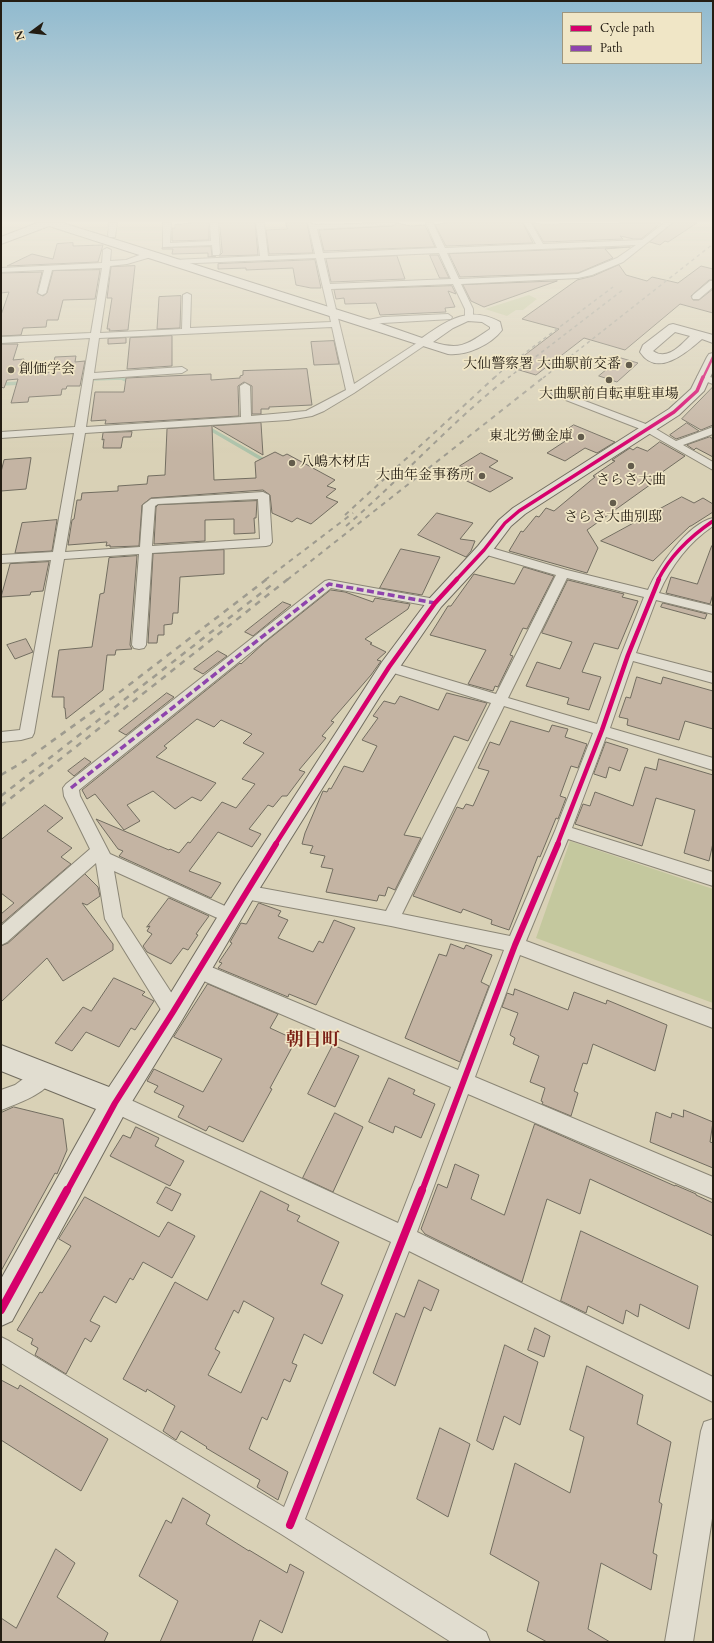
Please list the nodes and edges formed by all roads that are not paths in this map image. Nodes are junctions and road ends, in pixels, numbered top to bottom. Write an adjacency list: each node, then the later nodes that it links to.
1 (100, 300): 13 (street)
2 (187, 300): 11 (street)
3 (293, 300): 6 (street)
4 (329, 300): 6 (street)
5 (465, 300): 8 (street)
6 (332, 312): 9 (street); 10 (street)
7 (448, 316): 9 (street)
8 (469, 317): 16 (street); 16 (street)
9 (366, 323): 16 (street)
10 (335, 324): 11 (street); 22 (street)
11 (186, 331): 13 (street)
12 (699, 335): 14 (street)
13 (94, 336): 15 (street); 19 (street)
14 (713, 339)
15 (1, 340)
16 (423, 343): 22 (street)
17 (713, 357): 20 (street)
18 (182, 370): 19 (street)
19 (88, 376): 26 (street)
20 (708, 379): 25 (street)
21 (245, 386): 24 (street)
22 (351, 391): 24 (street)
23 (556, 393): 25 (street)
24 (246, 420): 26 (street)
25 (647, 428): 29 (street); 33 (street)
26 (80, 430): 28 (street); 34 (street)
27 (713, 430): 29 (street)
28 (1, 435)
29 (676, 444): 30 (street)
30 (713, 467)
31 (713, 521): 37 (street)
32 (146, 550): 32 (street); 34 (street); 40 (street)
33 (484, 550): 36 (street); 38 (street)
34 (58, 556): 35 (street); 46 (street)
35 (1, 559)
36 (563, 572): 37 (street); 44 (street)
37 (652, 594): 39 (street); 41 (street)
38 (435, 604): 42 (street); 49 (street)
39 (713, 610)
40 (139, 645)
41 (628, 656): 43 (street); 45 (street)
42 (389, 666): 44 (street); 51 (street)
43 (713, 678)
44 (499, 699): 45 (street); 53 (street)
45 (602, 730): 47 (street); 48 (street)
46 (1, 737)
47 (713, 764)
48 (563, 831): 50 (street); 55 (street)
49 (102, 854): 52 (street); 54 (street); 57 (street)
50 (713, 878)
51 (245, 892): 52 (street); 53 (street)
52 (230, 916): 56 (street)
53 (391, 919): 55 (street)
54 (1, 937)
55 (514, 945): 58 (street); 61 (street)
56 (198, 970): 57 (street); 61 (street)
57 (173, 1012): 63 (street)
58 (713, 1019)
59 (1, 1058): 60 (street)
60 (45, 1075): 62 (street); 63 (street)
61 (463, 1082): 64 (street); 65 (street)
62 (1, 1100)
63 (115, 1103): 65 (street); 66 (street)
64 (713, 1188)
65 (404, 1237): 68 (street); 70 (street)
66 (1, 1310)
67 (1, 1349): 70 (street)
68 (713, 1390)
69 (713, 1431): 72 (street)
70 (290, 1525): 71 (street)
71 (476, 1642)
72 (679, 1642)

